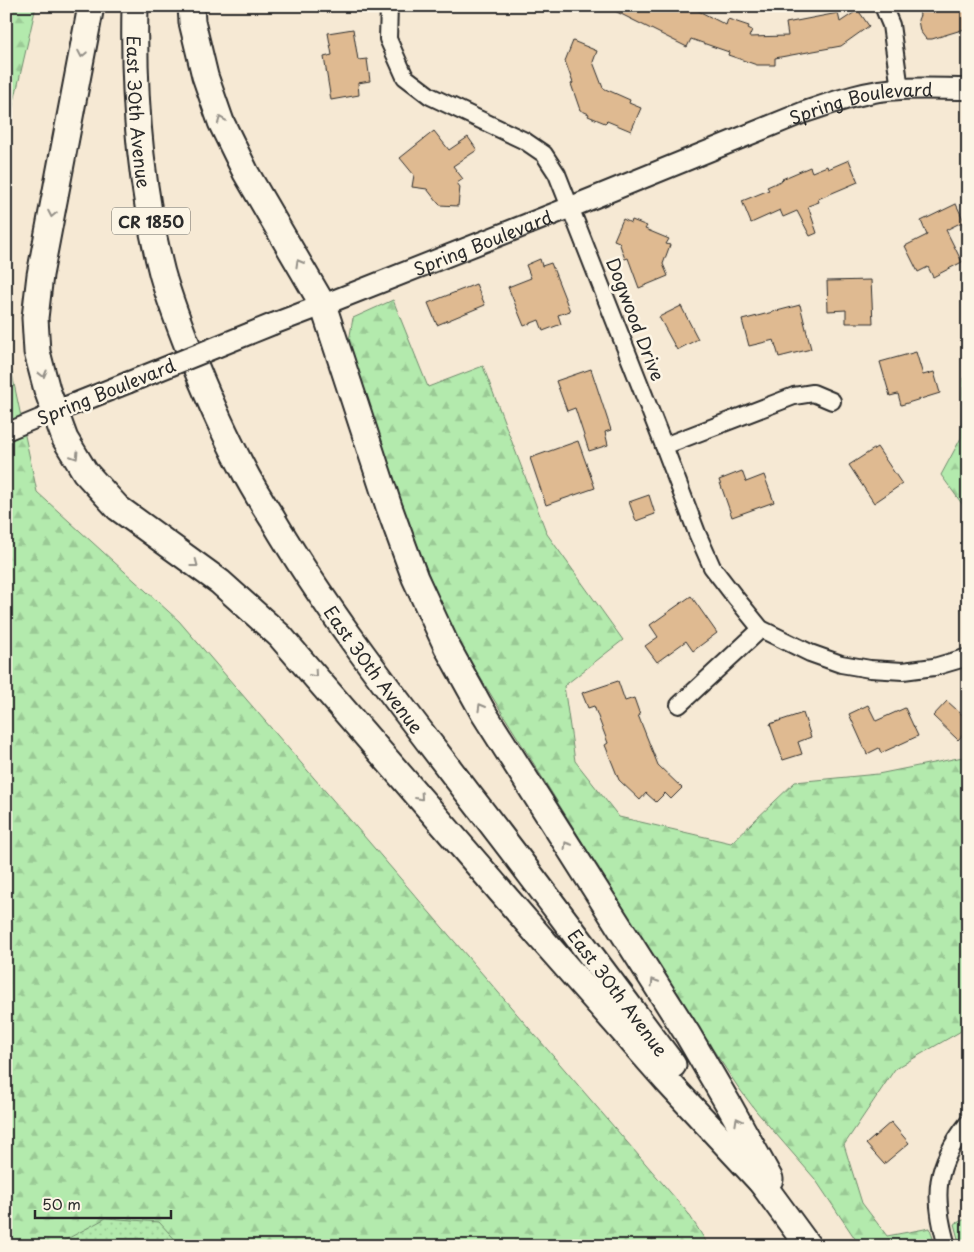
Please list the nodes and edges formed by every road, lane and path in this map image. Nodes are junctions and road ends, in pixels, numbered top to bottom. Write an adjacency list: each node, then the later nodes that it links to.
1 (91, 6): 11 (main road, one-way to 11)
2 (135, 6): 18 (main road, East 30th Avenue / CR 1850)
3 (191, 6): 9 (main road, one-way to 3)
4 (389, 6): 8 (street, Dogwood Drive)
5 (883, 6): 6 (street)
6 (900, 89): 7 (street, Spring Boulevard); 8 (street, Spring Boulevard)
7 (968, 89)
8 (571, 207): 9 (street, Spring Boulevard); 13 (street, Dogwood Drive)
9 (323, 305): 11 (street, Spring Boulevard, bridge); 19 (main road, one-way to 9)
10 (832, 401): 13 (street)
11 (54, 412): 12 (street, Spring Boulevard); 18 (main road, one-way to 18)
12 (6, 432)
13 (664, 446): 14 (street, Dogwood Drive)
14 (761, 629): 15 (street, Dogwood Drive); 16 (street)
15 (968, 657)
16 (679, 704)
17 (968, 1123): 20 (street)
18 (762, 1184): 19 (main road, East 30th Avenue)
19 (806, 1243)
20 (947, 1246)

